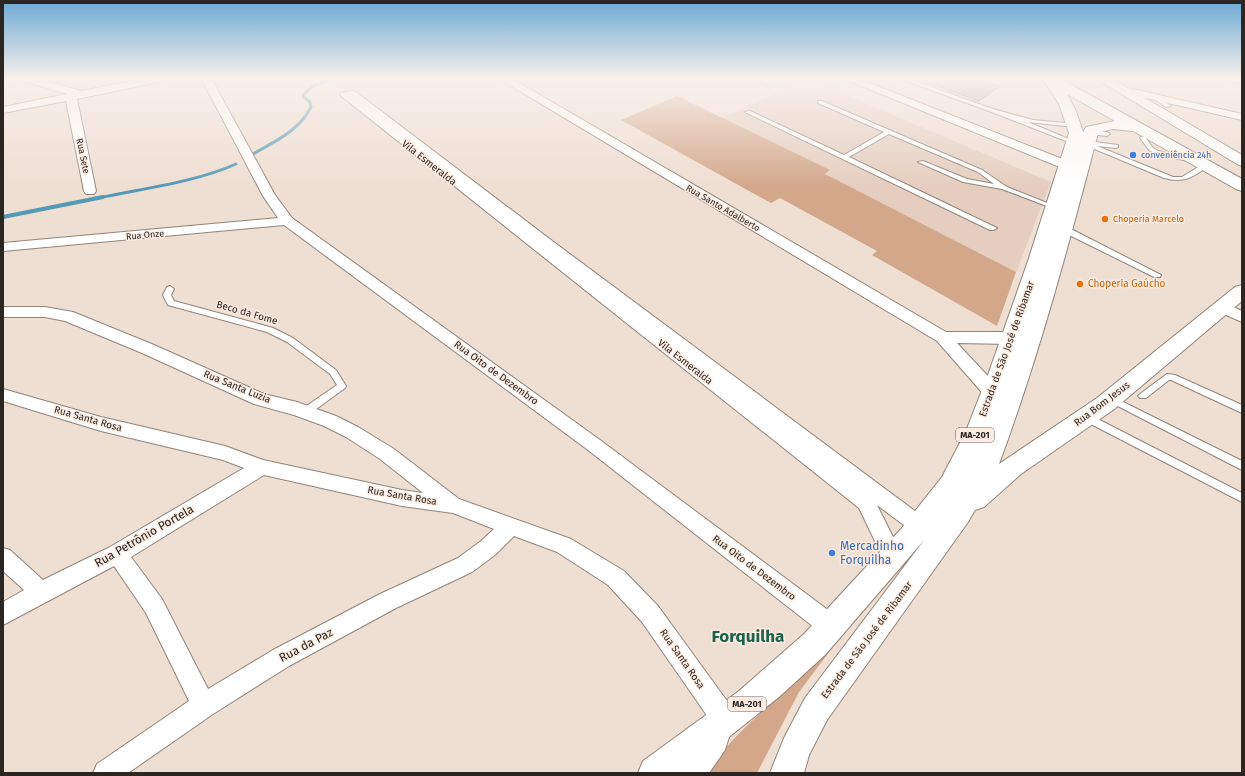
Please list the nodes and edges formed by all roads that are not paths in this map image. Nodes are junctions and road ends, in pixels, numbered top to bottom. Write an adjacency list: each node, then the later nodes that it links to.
1 (79, 114): 29 (street, Rua Sete)
2 (225, 114): 31 (street, Rua Oito de Dezembro)
3 (370, 114): 34 (street, Vila Esmeralda)
4 (377, 114): 34 (street, Vila Esmeralda)
5 (565, 114): 42 (street, Rua Santo Adalberto)
6 (753, 114): 22 (lane)
7 (848, 114): 16 (lane)
8 (940, 114): 26 (street)
9 (1005, 114): 18 (lane)
10 (1005, 114): 18 (lane)
11 (1072, 114): 18 (main road)
12 (1106, 114): 19 (main road)
13 (1167, 114): 23 (main road)
14 (1225, 114): 15 (street)
15 (1242, 117)
16 (889, 132): 22 (lane); 28 (lane)
17 (1108, 134): 18 (lane)
18 (1083, 136): 19 (main road); 20 (lane); 25 (lane); 26 (main road, Estrada de São José de Ribamar / MA-201); 33 (main road, Estrada de São José de Ribamar / MA-201)
19 (1144, 138): 21 (lane); 25 (main road)
20 (1116, 146)
21 (1142, 148)
22 (844, 157): 32 (lane)
23 (1242, 161)
24 (921, 162): 28 (lane)
25 (1203, 164): 27 (main road)
26 (1066, 165): 30 (main road, Estrada de São José de Ribamar / MA-201)
27 (1242, 186)
28 (1005, 188): 30 (lane)
29 (90, 192)
30 (1054, 207): 43 (main road, Estrada de São José de Ribamar / MA-201)
31 (287, 221): 35 (street, Rua Onze); 64 (street, Rua Oito de Dezembro)
32 (994, 228)
33 (1064, 229): 36 (lane); 56 (main road, Estrada de São José de Ribamar / MA-201)
34 (542, 245): 48 (street, Vila Esmeralda)
35 (3, 247)
36 (1157, 275)
37 (170, 289): 50 (lane, Beco da Fome)
38 (1242, 291): 39 (main road, Rua Bom Jesus)
39 (1222, 307): 41 (street); 47 (main road, Rua Bom Jesus)
40 (3, 312): 50 (street, Rua Santa Luzia)
41 (1242, 317)
42 (943, 337): 43 (street, Rua Santo Adalberto); 44 (street, Rua Santo Adalberto)
43 (1011, 338): 44 (main road, Estrada de São José de Ribamar / MA-201)
44 (993, 392): 58 (main road, Estrada de São José de Ribamar / MA-201)
45 (3, 395): 53 (street, Rua Santa Rosa)
46 (1143, 396): 49 (lane)
47 (1111, 399): 51 (main road, Rua Bom Jesus); 52 (lane)
48 (749, 404): 58 (street, Vila Esmeralda); 61 (street, Vila Esmeralda)
49 (1242, 409)
50 (306, 412): 55 (street, Rua Santa Luzia)
51 (1086, 417): 54 (lane); 56 (main road, Rua Bom Jesus)
52 (1242, 466)
53 (262, 467): 55 (street, Rua Santa Rosa); 59 (street, Rua Petrônio Portela)
54 (1242, 498)
55 (454, 506): 57 (street, Rua Santa Rosa)
56 (960, 514): 67 (main road, Estrada de São José de Ribamar / MA-201)
57 (512, 526): 65 (street, Rua da Paz); 66 (street, Rua Santa Rosa)
58 (920, 526): 61 (main road, Estrada de São José de Ribamar / MA-201)
59 (117, 554): 62 (street, Rua Petrônio Portela); 65 (street)
60 (3, 557): 62 (street)
61 (893, 557): 64 (main road, Estrada de São José de Ribamar / MA-201)
62 (41, 592): 63 (street, Rua Petrônio Portela)
63 (3, 614)
64 (832, 627): 66 (main road, Estrada de São José de Ribamar / MA-201)
65 (204, 704): 68 (street, Rua da Paz)
66 (735, 714): 69 (main road, Estrada de São José de Ribamar / MA-201); 70 (main road)
67 (789, 765)
68 (106, 773)
69 (655, 773)
70 (692, 773)

